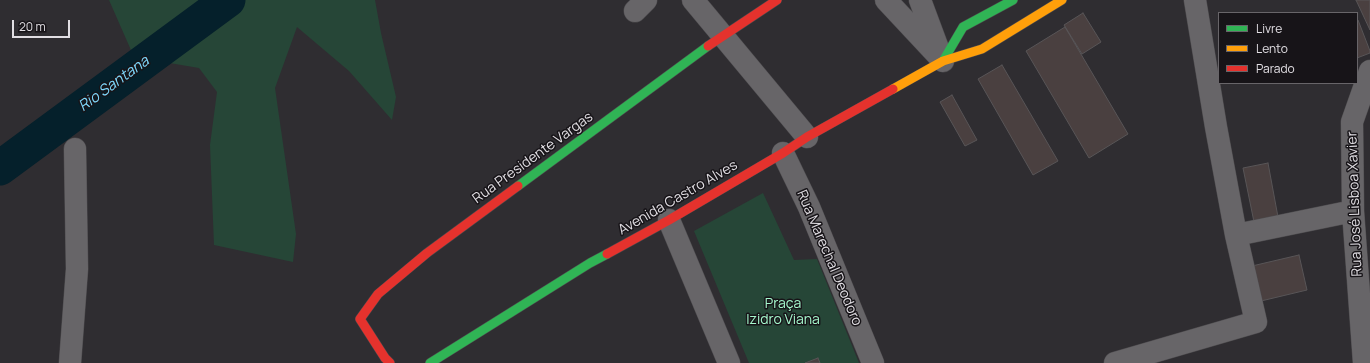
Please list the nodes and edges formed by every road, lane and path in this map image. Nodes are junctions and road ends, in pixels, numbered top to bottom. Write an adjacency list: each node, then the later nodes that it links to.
1 (693, 0): 8 (street)
2 (777, 0): 8 (street, Rua Presidente Vargas)
3 (886, 0): 9 (street)
4 (920, 0): 9 (street)
5 (1013, 0): 9 (street)
6 (1062, 0): 9 (street, Avenida Castro Alves)
7 (1195, 0): 16 (street)
8 (722, 35): 11 (street); 18 (street, Rua Presidente Vargas)
9 (943, 61): 11 (street, Avenida Castro Alves)
10 (1370, 71): 14 (street, Rua José Lisboa Xavier)
11 (806, 138): 13 (street, Avenida Castro Alves)
12 (75, 149): 17 (street)
13 (783, 153): 15 (street, Avenida Castro Alves); 21 (street, Rua Marechal Deodoro)
14 (1353, 211): 16 (street); 23 (street, Rua José Lisboa Xavier)
15 (668, 220): 19 (street, Avenida Castro Alves); 20 (street)
16 (1236, 235): 22 (street)
17 (70, 363)
18 (390, 363)
19 (430, 363)
20 (728, 363)
21 (873, 363)
22 (1115, 363)
23 (1364, 363)

